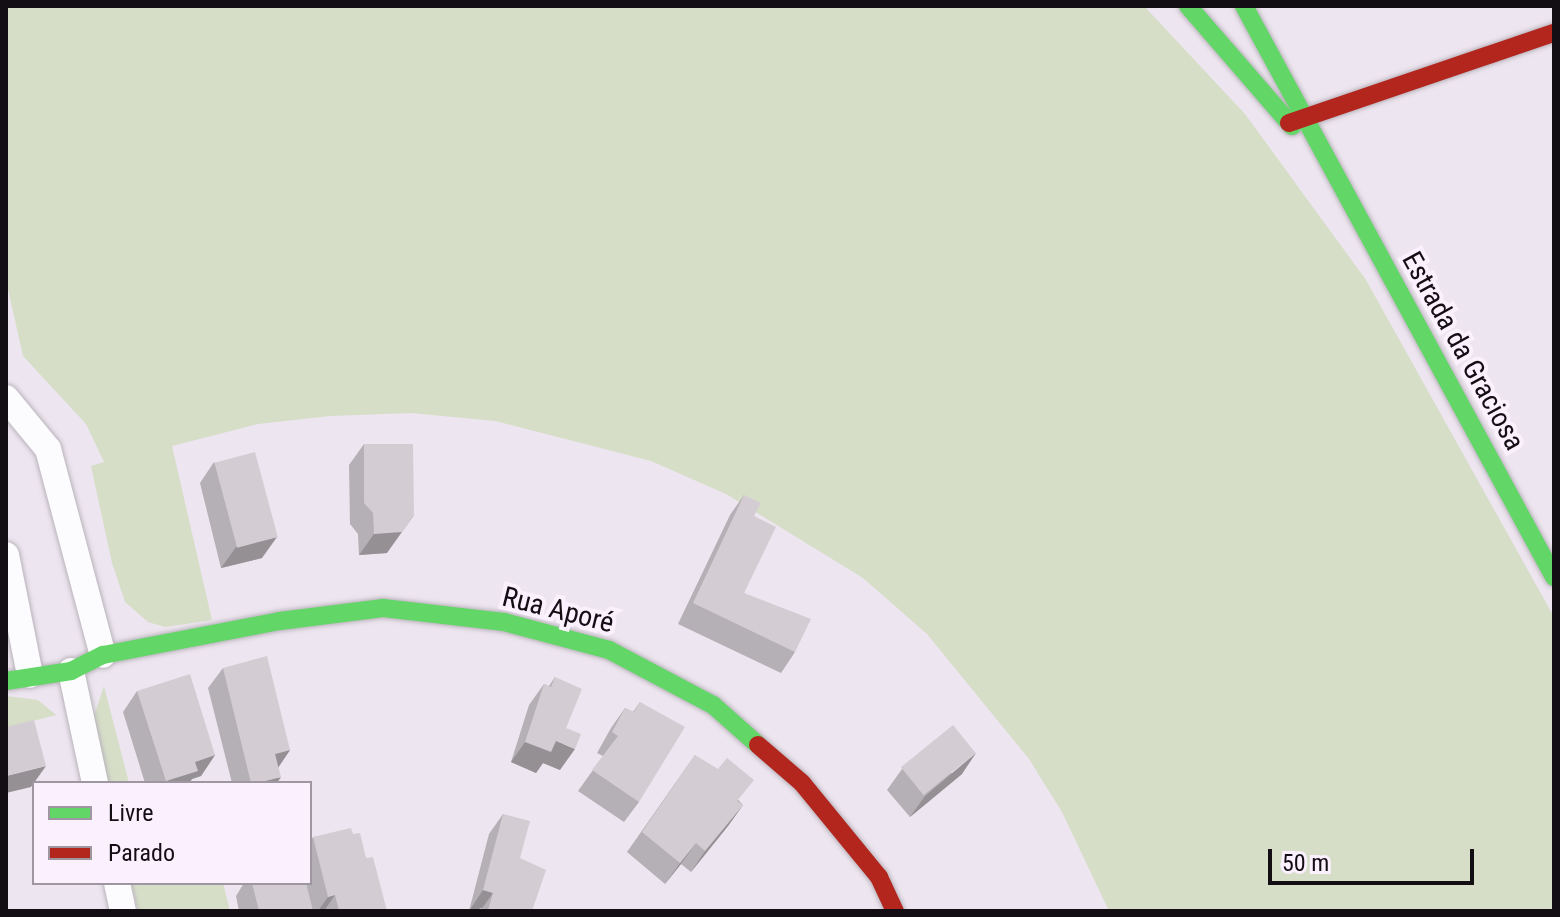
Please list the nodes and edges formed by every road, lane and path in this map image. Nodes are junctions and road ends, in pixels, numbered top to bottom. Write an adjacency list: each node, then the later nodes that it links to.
1 (1188, 6): 4 (street, Estrada da Graciosa)
2 (1244, 6): 4 (street, Estrada da Graciosa)
3 (1554, 33): 4 (street)
4 (1297, 121): 7 (street, Estrada da Graciosa)
5 (6, 398): 8 (street)
6 (6, 555): 10 (street)
7 (1554, 577)
8 (103, 655): 9 (street, Rua Aporé); 14 (street, Rua Aporé)
9 (71, 671): 10 (street); 11 (street)
10 (18, 678)
11 (95, 781)
12 (117, 885): 13 (street)
13 (123, 911)
14 (895, 911)

